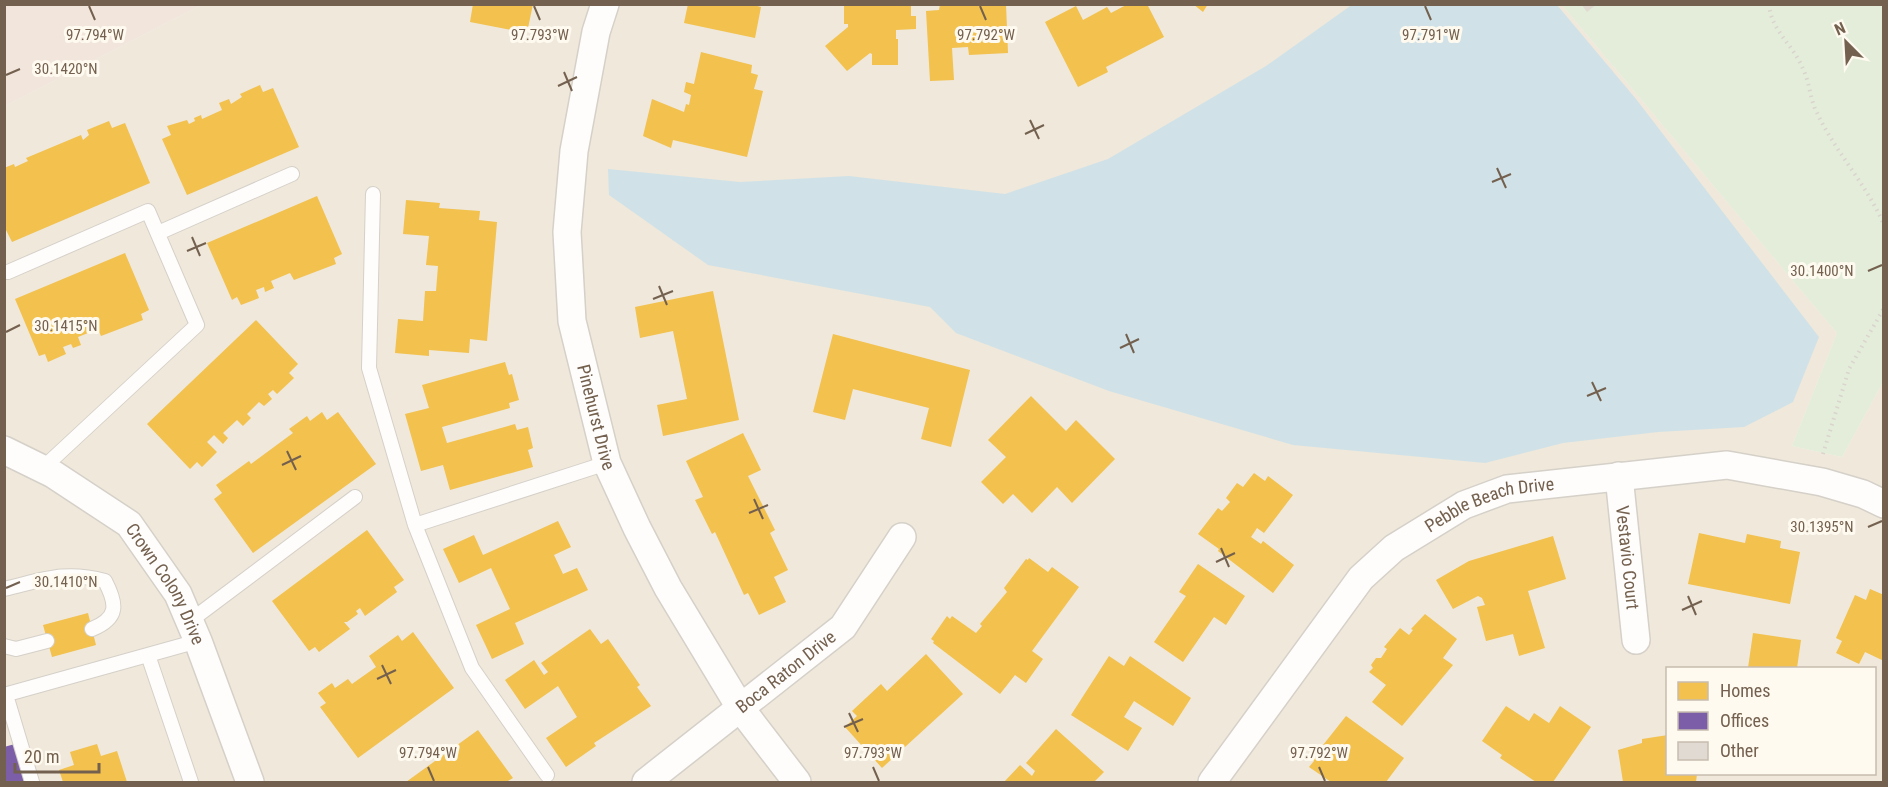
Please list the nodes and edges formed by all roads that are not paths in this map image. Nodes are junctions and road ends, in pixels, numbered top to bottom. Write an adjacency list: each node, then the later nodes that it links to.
1 (605, 4): 7 (street, Pinehurst Drive)
2 (292, 174): 4 (lane)
3 (373, 194): 12 (lane)
4 (158, 233): 5 (lane); 8 (lane)
5 (8, 272)
6 (4, 450): 8 (street, Crown Colony Drive)
7 (607, 463): 12 (lane); 22 (street, Pinehurst Drive)
8 (43, 468): 16 (street, Crown Colony Drive)
9 (1619, 476): 11 (street, Pebble Beach Drive); 17 (street, Vestavio Court); 29 (street, Pebble Beach Drive)
10 (355, 497): 16 (lane)
11 (1884, 504)
12 (415, 525): 23 (lane)
13 (902, 537): 22 (street, Boca Raton Drive)
14 (4, 589): 15 (lane)
15 (92, 629)
16 (194, 631): 20 (lane); 26 (street, Crown Colony Drive)
17 (1636, 640)
18 (47, 641): 19 (lane)
19 (4, 646)
20 (148, 655): 21 (lane); 25 (lane)
21 (5, 695): 24 (lane)
22 (741, 709): 27 (street, Boca Raton Drive); 28 (street, Pinehurst Drive)
23 (547, 775)
24 (32, 783)
25 (191, 783)
26 (250, 783)
27 (646, 783)
28 (797, 783)
29 (1212, 783)

